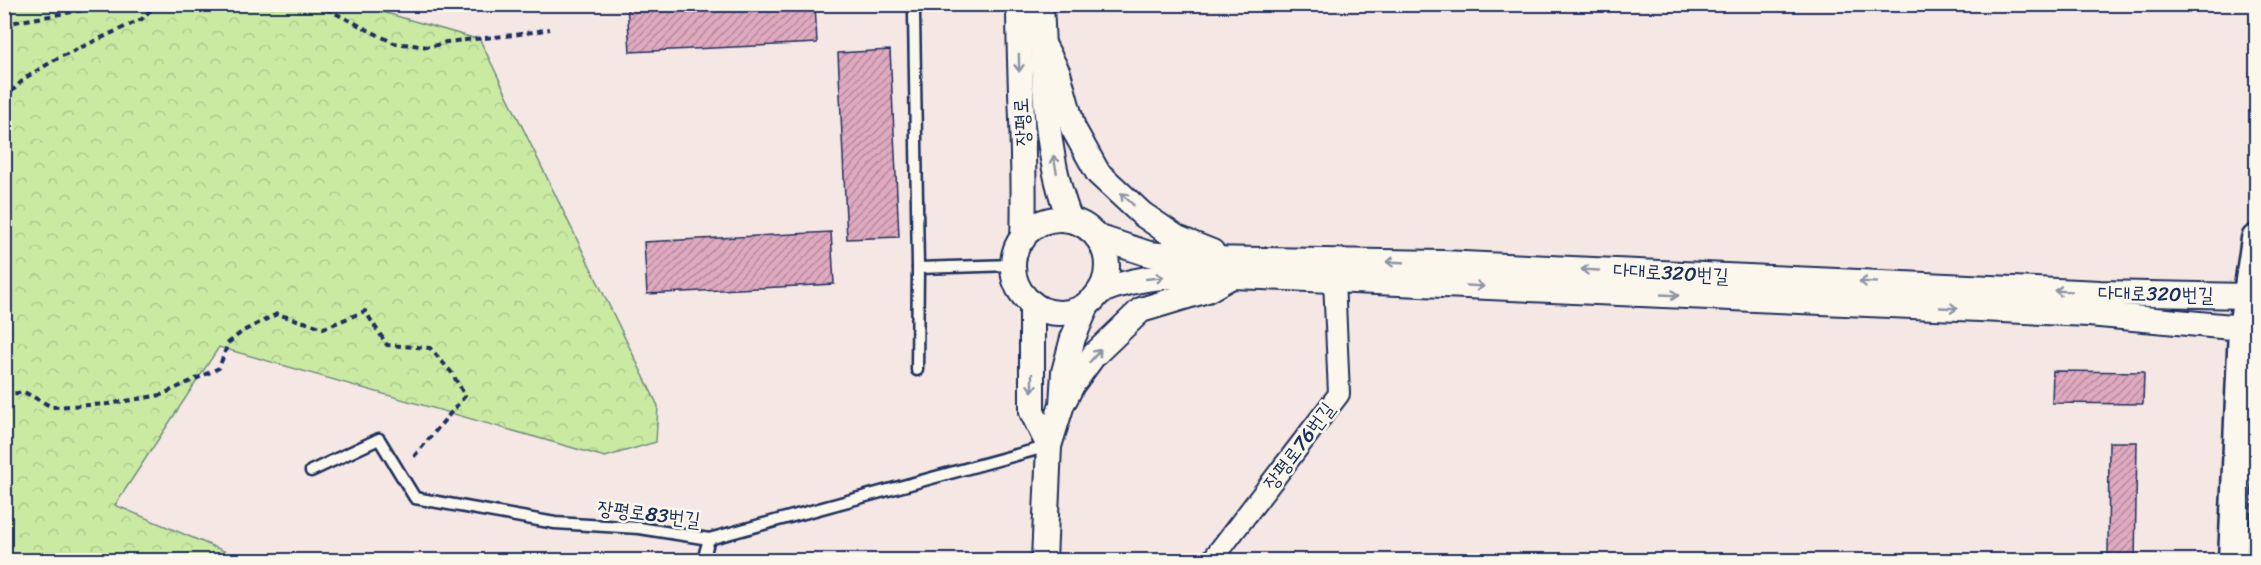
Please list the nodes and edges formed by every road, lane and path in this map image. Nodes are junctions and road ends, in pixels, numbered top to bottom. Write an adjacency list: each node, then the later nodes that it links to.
1 (117, 4): 7 (path)
2 (156, 4): 10 (path)
3 (317, 4): 8 (path)
4 (1019, 4): 13 (street, 장평로, one-way to 13)
5 (1041, 4): 9 (street, 장평로)
6 (914, 13): 16 (lane)
7 (4, 24)
8 (550, 28)
9 (1044, 46): 11 (street, 장평로, one-way to 9); 17 (street, one-way to 9)
10 (4, 111)
11 (1070, 220): 12 (street); 13 (street)
12 (1097, 237): 17 (street, 다대로320번길); 20 (street)
13 (1023, 239): 15 (street)
14 (2256, 239): 19 (main road)
15 (1013, 265): 16 (lane); 21 (street)
16 (918, 268): 23 (lane)
17 (1231, 268): 18 (street, 다대로320번길); 19 (street, 다대로320번길, one-way to 17); 20 (street, 다대로320번길, one-way to 17); 25 (street, one-way to 17)
18 (1334, 280): 22 (street, 다대로320번길, one-way to 22); 32 (street, 장평로76번길)
19 (2247, 296): 22 (main road)
20 (1093, 298): 21 (street); 25 (street)
21 (1032, 303): 26 (street, one-way to 26)
22 (2243, 328): 33 (main road)
23 (917, 369)
24 (4, 395): 28 (path)
25 (1062, 404): 26 (street)
26 (1049, 446): 29 (lane, 장평로83번길); 31 (street)
27 (311, 471): 28 (lane, 장평로83번길)
28 (398, 471): 29 (lane, 장평로83번길)
29 (709, 539): 30 (lane)
30 (704, 561)
31 (1044, 561)
32 (1212, 561)
33 (2233, 561)

